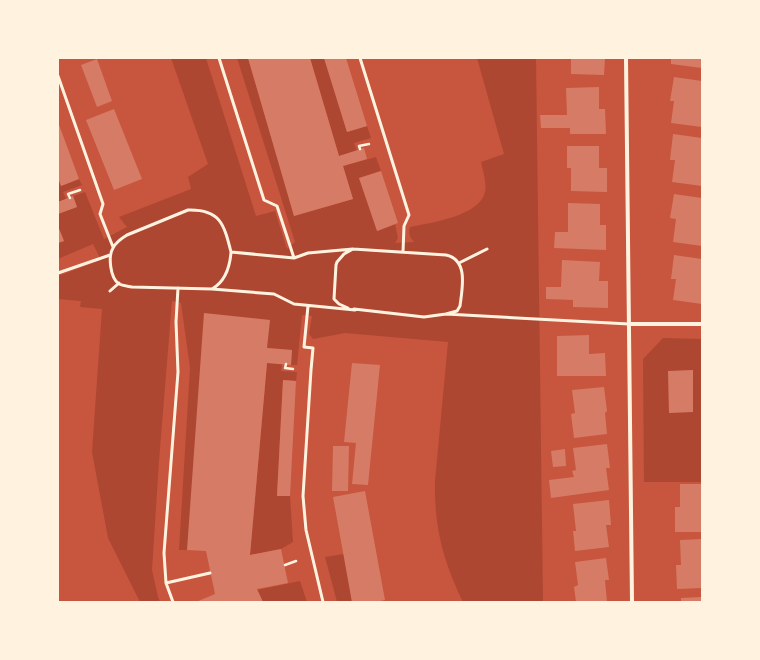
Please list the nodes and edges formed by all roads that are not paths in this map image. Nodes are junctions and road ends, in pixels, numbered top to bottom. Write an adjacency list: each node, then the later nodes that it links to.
1 (219, 58): 11 (lane)
2 (360, 58): 9 (lane)
3 (626, 58): 21 (street)
4 (58, 76): 5 (lane)
5 (113, 247): 8 (lane); 10 (lane)
6 (353, 249): 9 (lane); 11 (lane); 19 (lane)
7 (487, 250): 12 (lane)
8 (232, 252): 11 (lane); 16 (lane)
9 (403, 252): 12 (lane)
10 (110, 255): 13 (lane); 14 (lane)
11 (294, 258)
12 (459, 263): 20 (lane)
13 (58, 273)
14 (119, 283): 15 (lane); 17 (lane)
15 (178, 288): 16 (lane); 24 (lane)
16 (212, 289): 18 (lane)
17 (110, 291)
18 (308, 306): 19 (lane); 26 (lane)
19 (355, 310): 20 (lane)
20 (446, 314): 21 (lane)
21 (629, 324): 22 (street); 27 (street)
22 (702, 324)
23 (210, 573): 24 (lane)
24 (166, 583): 25 (lane)
25 (173, 602)
26 (322, 602)
27 (632, 602)

